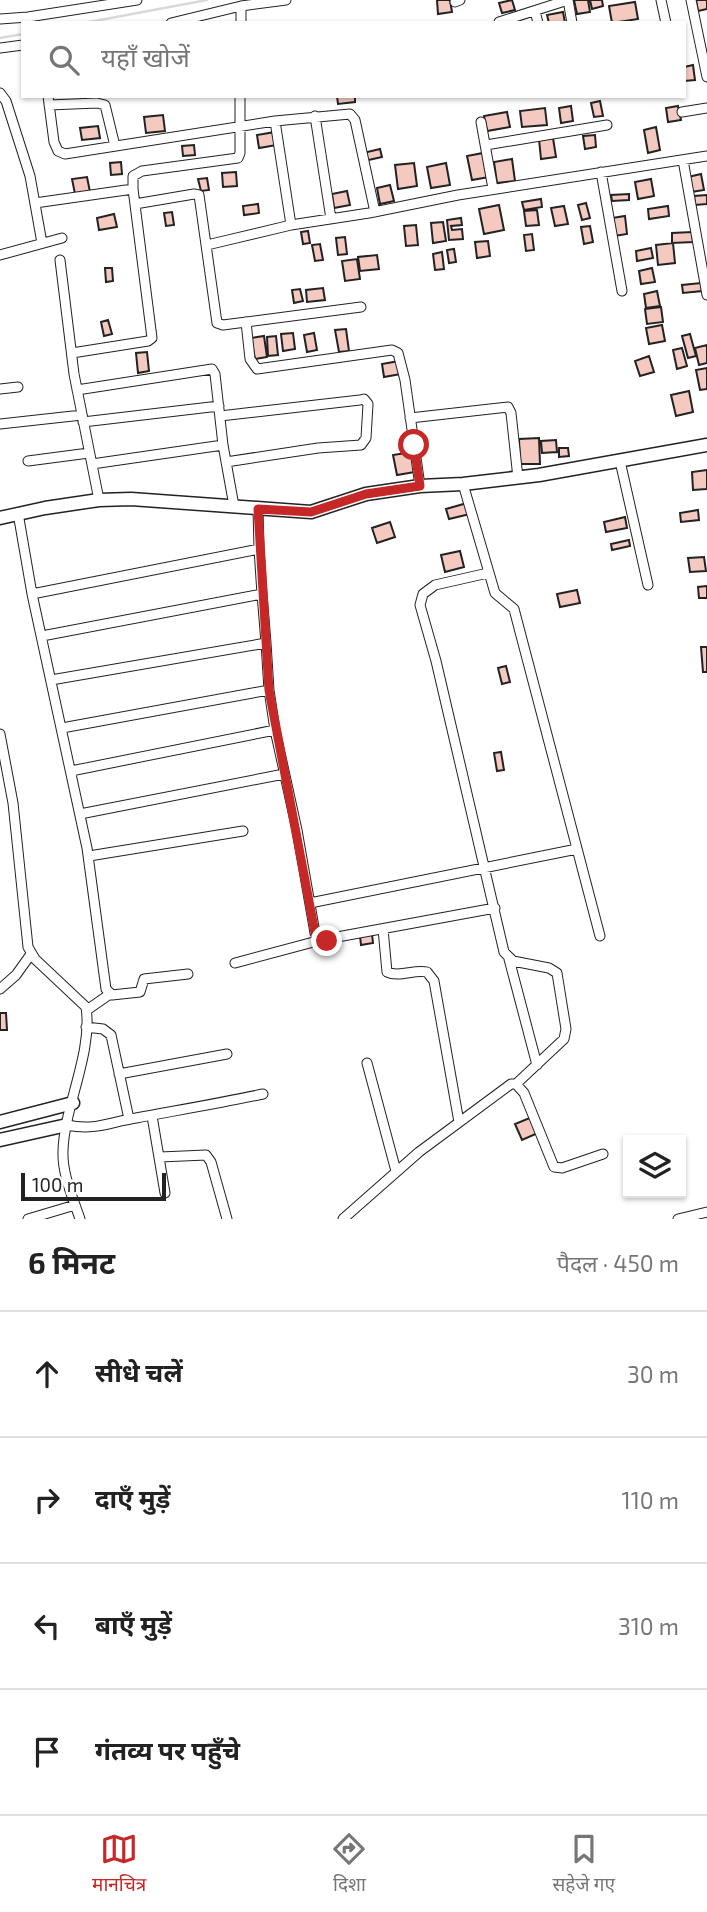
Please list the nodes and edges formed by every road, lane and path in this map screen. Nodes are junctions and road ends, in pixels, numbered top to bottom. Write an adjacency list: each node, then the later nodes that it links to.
1 (137, 0): 6 (street)
2 (286, 0): 7 (street)
3 (568, 0): 8 (street); 14 (street)
4 (662, 0): 15 (street)
5 (691, 0): 18 (street)
6 (115, 2): 9 (street)
7 (241, 6): 10 (street); 11 (street)
8 (535, 10): 12 (street); 13 (street)
9 (0, 19)
10 (179, 21)
11 (241, 21)
12 (502, 21)
13 (538, 21)
14 (572, 21)
15 (666, 21)
16 (21, 45): 17 (street)
17 (0, 48)
18 (707, 77)
19 (0, 93): 36 (street)
20 (240, 98): 28 (street)
21 (49, 100): 30 (street); 30 (street)
22 (707, 108): 23 (street)
23 (682, 112)
24 (315, 116): 25 (street); 38 (street); 39 (street)
25 (275, 121): 28 (street); 40 (street)
26 (481, 122): 29 (street)
27 (607, 125): 29 (street)
28 (240, 127): 30 (street); 34 (street)
29 (486, 145): 35 (street)
30 (115, 146)
31 (707, 156): 32 (street)
32 (683, 160): 33 (street); 47 (street)
33 (601, 172): 35 (street); 46 (street)
34 (133, 189): 36 (street); 37 (street)
35 (493, 189): 38 (street)
36 (35, 203): 42 (street)
37 (135, 204): 43 (street); 50 (street)
38 (374, 212): 39 (street)
39 (331, 219): 40 (street)
40 (291, 225): 43 (street)
41 (62, 238): 42 (street)
42 (42, 243): 44 (street)
43 (207, 245): 49 (street)
44 (0, 255)
45 (60, 260): 50 (street)
46 (622, 291)
47 (707, 295)
48 (361, 307): 49 (street)
49 (246, 322): 56 (street)
50 (72, 353): 53 (street)
51 (18, 387): 52 (street)
52 (0, 389)
53 (77, 390): 54 (street); 55 (street)
54 (219, 411): 55 (street); 58 (street); 63 (street)
55 (83, 418): 57 (street); 60 (street)
56 (410, 418): 65 (street); 67 (street)
57 (0, 424)
58 (223, 445): 63 (street); 64 (street)
59 (707, 445): 62 (street)
60 (89, 453): 61 (street); 64 (street)
61 (28, 461)
62 (620, 461): 65 (street); 75 (street)
63 (226, 462): 69 (street)
64 (92, 464): 68 (street)
65 (518, 478): 66 (street)
66 (463, 484): 67 (street); 74 (street)
67 (420, 486): 70 (street)
68 (99, 500): 69 (street); 71 (street)
69 (234, 506): 70 (street)
70 (258, 509): 73 (street)
71 (18, 513): 72 (street); 76 (street)
72 (0, 518)
73 (258, 549): 76 (street); 77 (street)
74 (488, 573): 89 (street); 91 (street)
75 (648, 585)
76 (32, 594): 78 (street)
77 (262, 594): 78 (street); 79 (street)
78 (42, 636): 80 (street)
79 (266, 643): 80 (street); 81 (street)
80 (51, 680): 82 (street)
81 (269, 690): 82 (street); 83 (street)
82 (62, 729): 85 (street)
83 (275, 730): 85 (street); 86 (street)
84 (0, 734): 97 (street)
85 (71, 771): 87 (street)
86 (284, 774): 87 (street); 92 (street)
87 (80, 814): 90 (street)
88 (243, 831): 90 (street)
89 (577, 849): 91 (street); 95 (street)
90 (89, 856): 102 (street)
91 (484, 867): 92 (street); 93 (street)
92 (310, 903): 96 (street)
93 (495, 908): 94 (street); 98 (street)
94 (383, 929): 96 (street); 115 (street)
95 (600, 936)
96 (321, 940): 99 (street)
97 (30, 954): 101 (street); 103 (street)
98 (509, 959): 107 (street); 107 (street)
99 (234, 963)
100 (188, 974): 102 (street)
101 (0, 989)
102 (110, 994): 103 (street)
103 (87, 1010): 104 (street)
104 (86, 1027): 108 (street); 111 (street)
105 (227, 1054): 108 (street)
106 (367, 1063): 120 (street)
107 (537, 1065): 109 (street)
108 (119, 1074): 113 (street)
109 (516, 1084): 115 (street); 118 (street)
110 (263, 1094): 112 (street)
111 (73, 1103): 114 (street); 116 (street)
112 (152, 1116): 113 (street); 119 (street)
113 (129, 1119): 116 (street)
114 (0, 1122)
115 (459, 1122): 120 (street)
116 (67, 1125): 117 (street); 122 (street)
117 (0, 1140)
118 (603, 1154)
119 (160, 1157): 121 (street); 126 (street)
120 (396, 1171): 127 (street)
121 (165, 1193)
122 (75, 1205): 124 (street); 125 (street)
123 (707, 1212): 128 (street)
124 (28, 1219)
125 (80, 1219)
126 (227, 1219)
127 (343, 1219)
128 (678, 1219)

